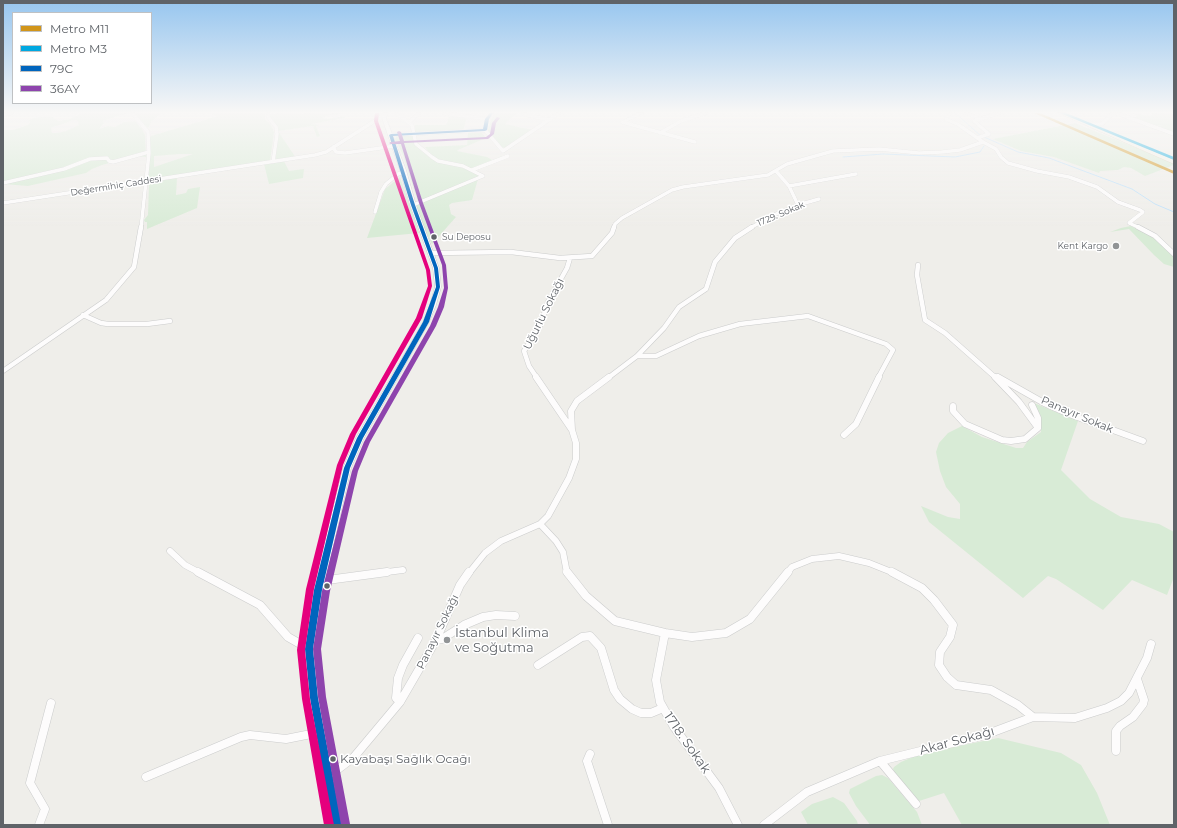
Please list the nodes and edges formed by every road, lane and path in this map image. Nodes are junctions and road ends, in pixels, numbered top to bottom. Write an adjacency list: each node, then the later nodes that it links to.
1 (149, 152): 22 (street); 23 (street)
2 (274, 152): 16 (street)
3 (324, 152): 16 (street, Değermihiç Caddesi)
4 (336, 152): 5 (street)
5 (354, 152)
6 (397, 152): 20 (main road)
7 (426, 152): 18 (street)
8 (831, 152): 19 (street)
9 (905, 152): 10 (street)
10 (945, 152)
11 (998, 152): 31 (street)
12 (1150, 152): 17 (main road)
13 (1158, 152): 15 (main road)
14 (508, 156): 18 (street)
15 (1174, 158)
16 (273, 162): 22 (street, Değermihiç Caddesi)
17 (1174, 162)
18 (472, 170): 27 (street)
19 (776, 171): 24 (street); 32 (street)
20 (404, 172): 27 (main road); 29 (street)
21 (856, 174): 24 (street)
22 (146, 181): 26 (street, Değermihiç Caddesi); 34 (street)
23 (3, 184)
24 (789, 186): 28 (street)
25 (819, 199): 28 (street, 1729. Sokak)
26 (3, 203)
27 (413, 205): 30 (main road)
28 (798, 205): 36 (street, 1729. Sokak)
29 (375, 212)
30 (431, 253): 32 (street); 48 (main road)
31 (1174, 254)
32 (570, 258): 42 (street, Uğurlu Sokağı)
33 (918, 265): 38 (street)
34 (83, 316): 35 (street); 37 (street)
35 (170, 320)
36 (637, 356): 42 (street, Panayır Sokağı); 43 (street)
37 (3, 371)
38 (992, 374): 41 (street); 44 (street, Panayır Sokak)
39 (1032, 405): 41 (street)
40 (953, 406): 41 (street)
41 (1038, 428)
42 (572, 430): 45 (street, Panayır Sokağı)
43 (844, 435)
44 (1143, 441)
45 (540, 524): 50 (street); 52 (street, Panayır Sokağı)
46 (170, 552): 54 (street)
47 (403, 570): 48 (street)
48 (320, 581): 54 (main road)
49 (515, 616): 52 (street)
50 (665, 633): 59 (street, 1718. Sokak); 60 (street)
51 (418, 638): 57 (street)
52 (436, 640): 57 (street, Panayır Sokağı)
53 (1151, 644): 56 (street, Akar Sokağı)
54 (309, 649): 61 (main road)
55 (538, 665): 59 (street)
56 (1137, 679): 60 (street, Akar Sokağı); 62 (street)
57 (400, 702): 65 (street, Panayır Sokağı)
58 (50, 703): 68 (street)
59 (663, 708): 71 (street, 1718. Sokak)
60 (1033, 717): 64 (street, Akar Sokağı)
61 (321, 732): 65 (main road); 66 (street)
62 (1116, 750)
63 (590, 754): 70 (street)
64 (880, 761): 67 (street); 72 (street, Akar Sokağı)
65 (329, 776): 69 (main road)
66 (146, 777)
67 (916, 804)
68 (39, 825)
69 (337, 825)
70 (608, 825)
71 (738, 825)
72 (764, 825)

